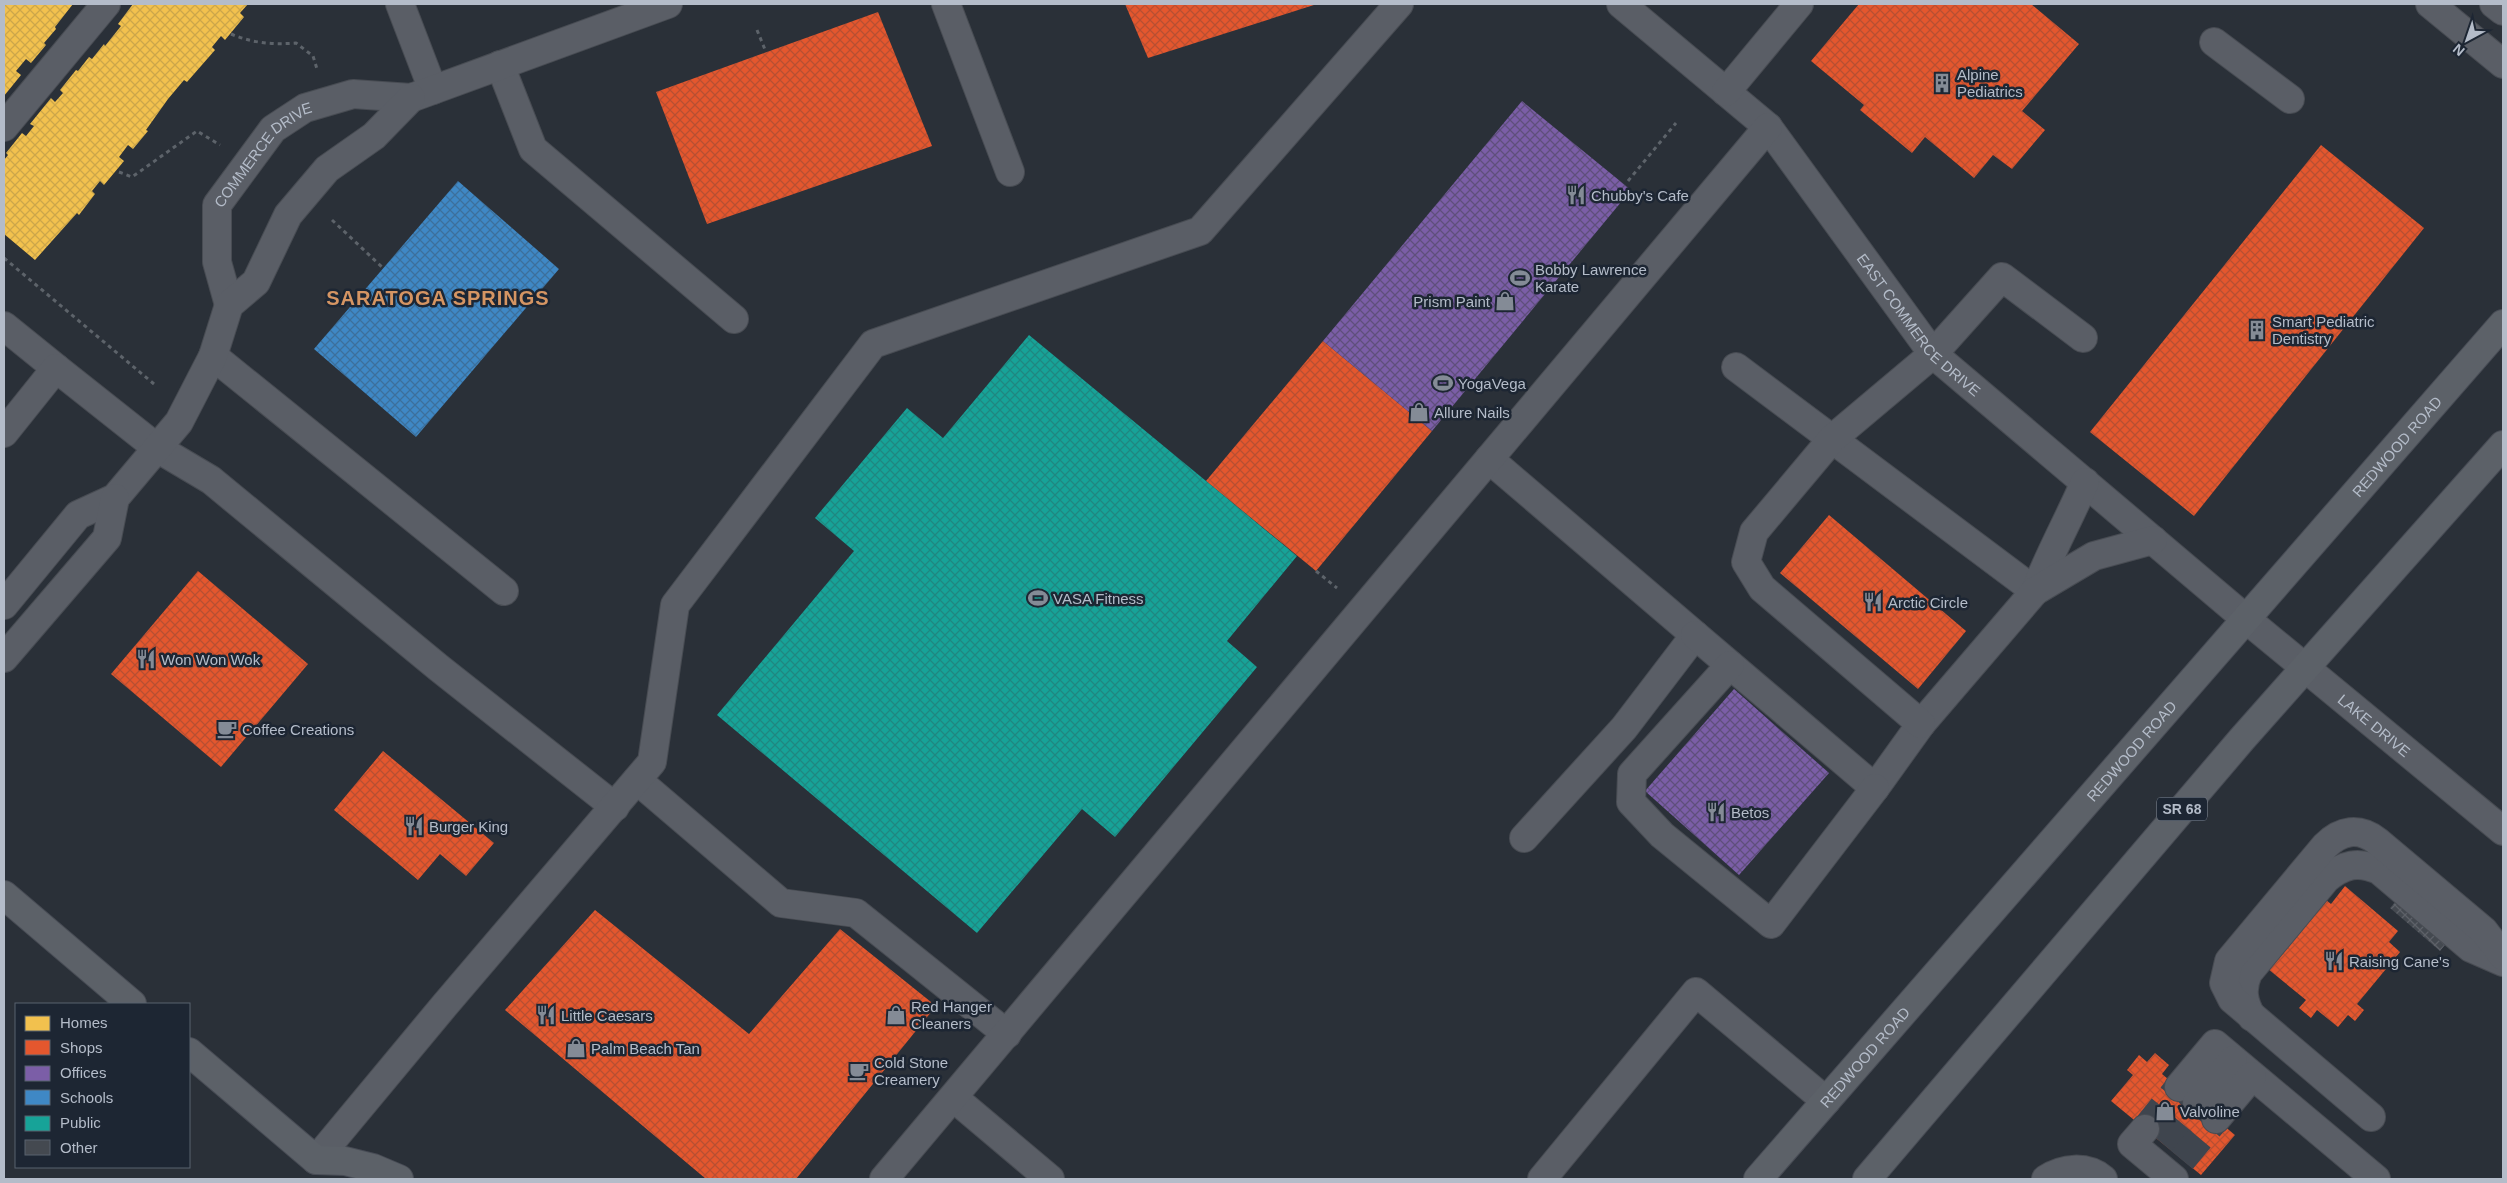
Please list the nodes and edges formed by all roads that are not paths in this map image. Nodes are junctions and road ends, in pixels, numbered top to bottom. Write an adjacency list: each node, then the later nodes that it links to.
1 (106, 4): 17 (street)
2 (400, 4): 15 (street)
3 (668, 4): 13 (street, COMMERCE DRIVE)
4 (946, 4): 19 (street)
5 (1399, 4): 46 (street)
6 (1621, 4): 14 (street, EAST COMMERCE DRIVE)
7 (1799, 4): 14 (street)
8 (2430, 4): 12 (street)
9 (2494, 4): 10 (street)
10 (2503, 11)
11 (2214, 42): 16 (street)
12 (2503, 64)
13 (500, 65): 15 (street, COMMERCE DRIVE); 21 (street)
14 (1726, 92): 18 (street, EAST COMMERCE DRIVE)
15 (422, 94): 20 (street, COMMERCE DRIVE); 20 (street, COMMERCE DRIVE)
16 (2290, 98)
17 (4, 127)
18 (1768, 127): 25 (street, EAST COMMERCE DRIVE); 33 (street)
19 (1010, 172)
20 (229, 305): 26 (street)
21 (734, 319)
22 (2503, 324): 40 (main road, REDWOOD ROAD)
23 (4, 326): 28 (street)
24 (2083, 338): 25 (street)
25 (1933, 354): 30 (street); 34 (street, EAST COMMERCE DRIVE)
26 (213, 356): 32 (street); 37 (street)
27 (1736, 367): 30 (street)
28 (56, 368): 29 (street); 32 (street)
29 (4, 433)
30 (1832, 439): 38 (street); 45 (street)
31 (2503, 445): 44 (main road, SR 68)
32 (157, 448): 35 (street); 48 (street)
33 (1488, 459): 41 (street); 56 (street)
34 (2085, 482): 36 (street, EAST COMMERCE DRIVE); 38 (street)
35 (115, 498): 39 (street); 42 (street)
36 (2153, 540): 38 (street); 40 (street, EAST COMMERCE DRIVE)
37 (504, 591)
38 (2035, 591): 45 (street)
39 (4, 606)
40 (2246, 619): 44 (street, LAKE DRIVE); 60 (main road, REDWOOD ROAD)
41 (1695, 635): 43 (street); 50 (street)
42 (4, 658)
43 (1730, 665): 47 (street); 47 (street)
44 (2305, 668): 49 (street, LAKE DRIVE); 68 (main road, SR 68)
45 (1921, 724): 47 (street)
46 (637, 780): 48 (street); 56 (street)
47 (1876, 788)
48 (615, 806): 62 (street)
49 (2503, 831)
50 (1524, 838)
51 (4, 895): 54 (main road)
52 (2503, 956): 55 (street)
53 (2503, 962): 55 (street)
54 (131, 1003)
55 (2253, 1018): 61 (street)
56 (1007, 1034): 59 (street)
57 (190, 1053): 62 (main road)
58 (2242, 1068): 58 (street); 71 (street)
59 (954, 1098): 64 (street); 65 (street)
60 (1826, 1101): 66 (street); 67 (main road, REDWOOD ROAD)
61 (2371, 1117)
62 (318, 1170): 63 (main road)
63 (399, 1179)
64 (884, 1179)
65 (1050, 1179)
66 (1542, 1179)
67 (1758, 1179)
68 (1867, 1179)
69 (2046, 1179): 70 (street)
70 (2103, 1179)
71 (2376, 1179)

